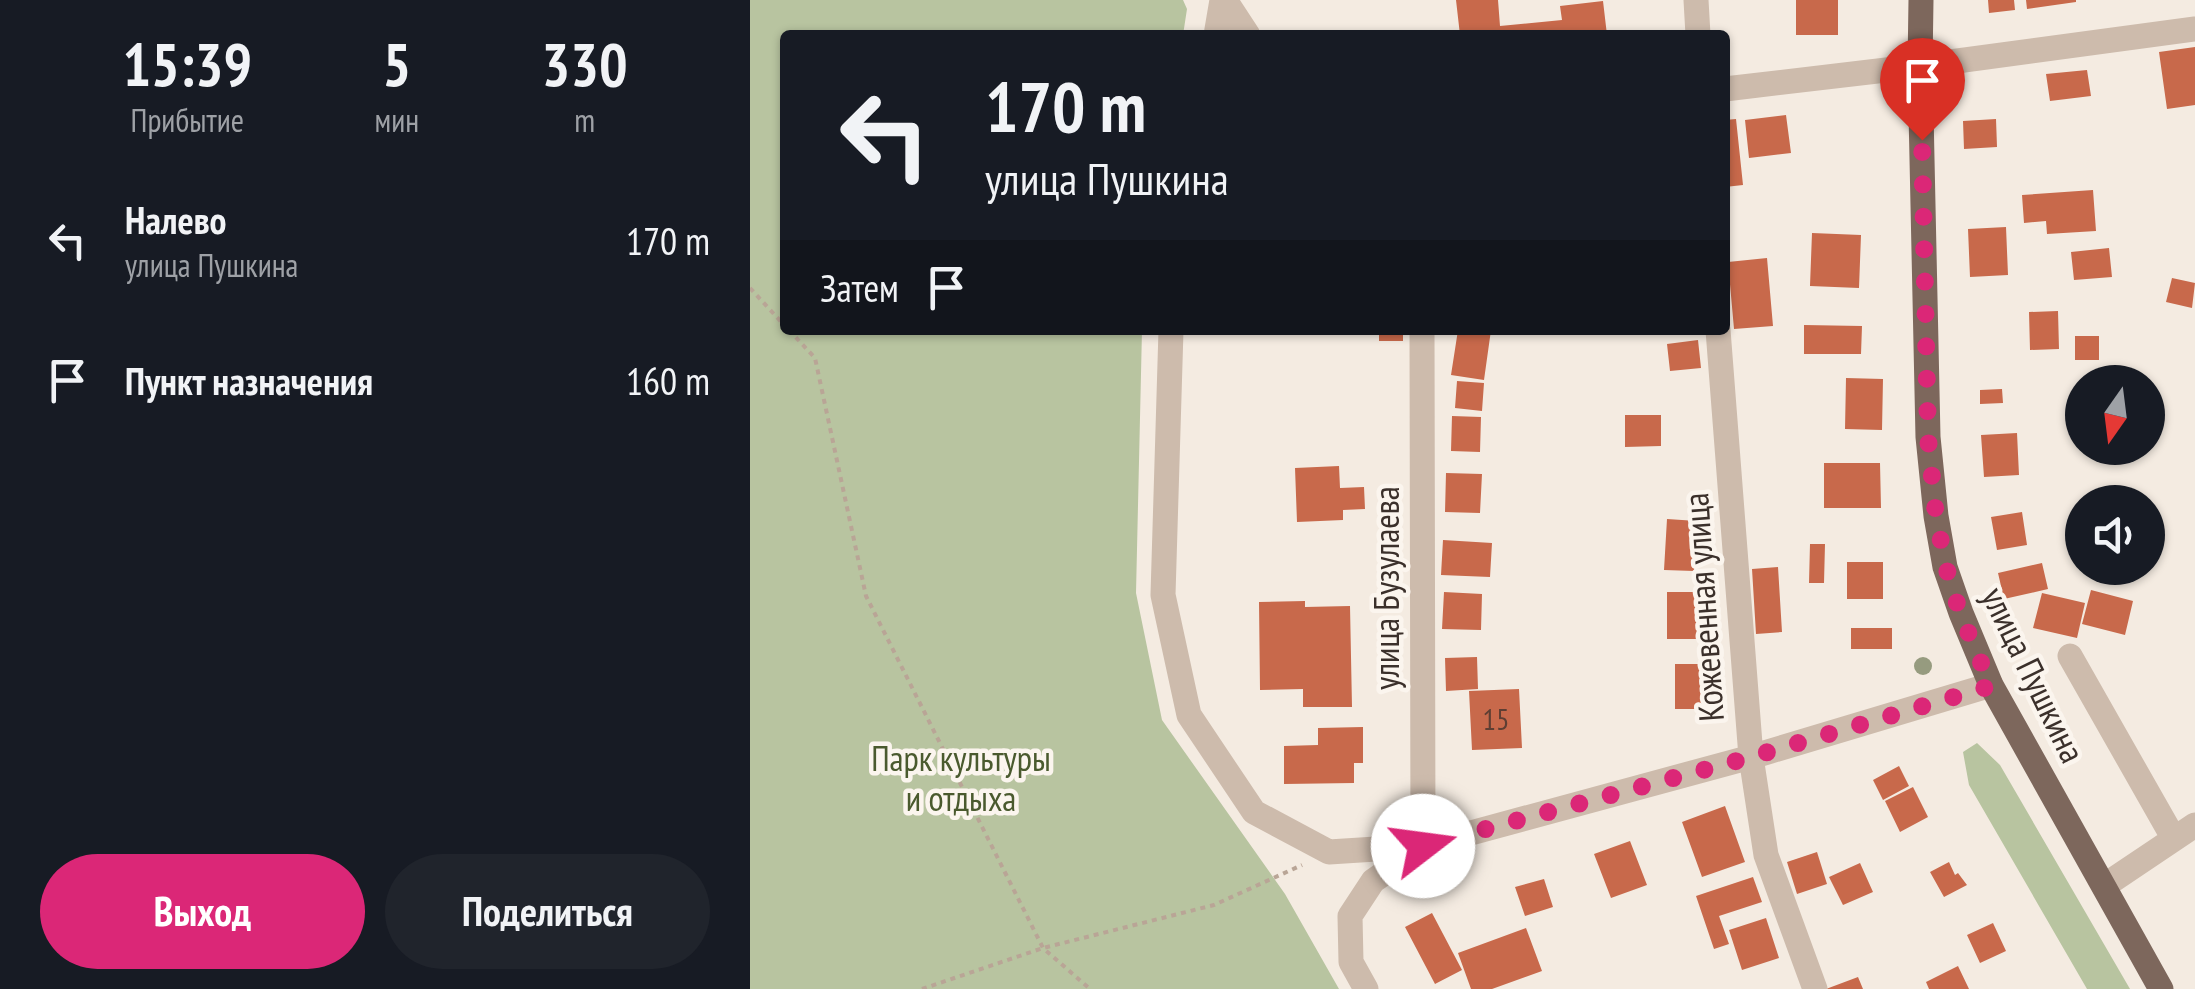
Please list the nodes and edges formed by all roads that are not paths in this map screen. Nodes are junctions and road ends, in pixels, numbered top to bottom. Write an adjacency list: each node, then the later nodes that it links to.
1 (1224, 0): 5 (street); 6 (street)
2 (1696, 0): 7 (street)
3 (1914, 0): 8 (main road, улица Пушкина)
4 (2195, 29): 8 (street)
5 (1217, 30)
6 (1245, 30)
7 (1698, 30)
8 (1920, 66): 9 (street); 14 (main road, улица Пушкина)
9 (1730, 88)
10 (1171, 335): 17 (street)
11 (1422, 335): 17 (street, улица Бузулаева)
12 (1718, 335): 15 (street, Кожевенная улица)
13 (2070, 656): 16 (street)
14 (1991, 686): 15 (street); 18 (main road, улица Пушкина)
15 (1751, 757): 17 (street); 20 (street, Кожевенная улица)
16 (2184, 832): 18 (street)
17 (1423, 846): 19 (street)
18 (2104, 886): 21 (main road, улица Пушкина)
19 (1366, 989)
20 (1815, 989)
21 (2162, 989)

